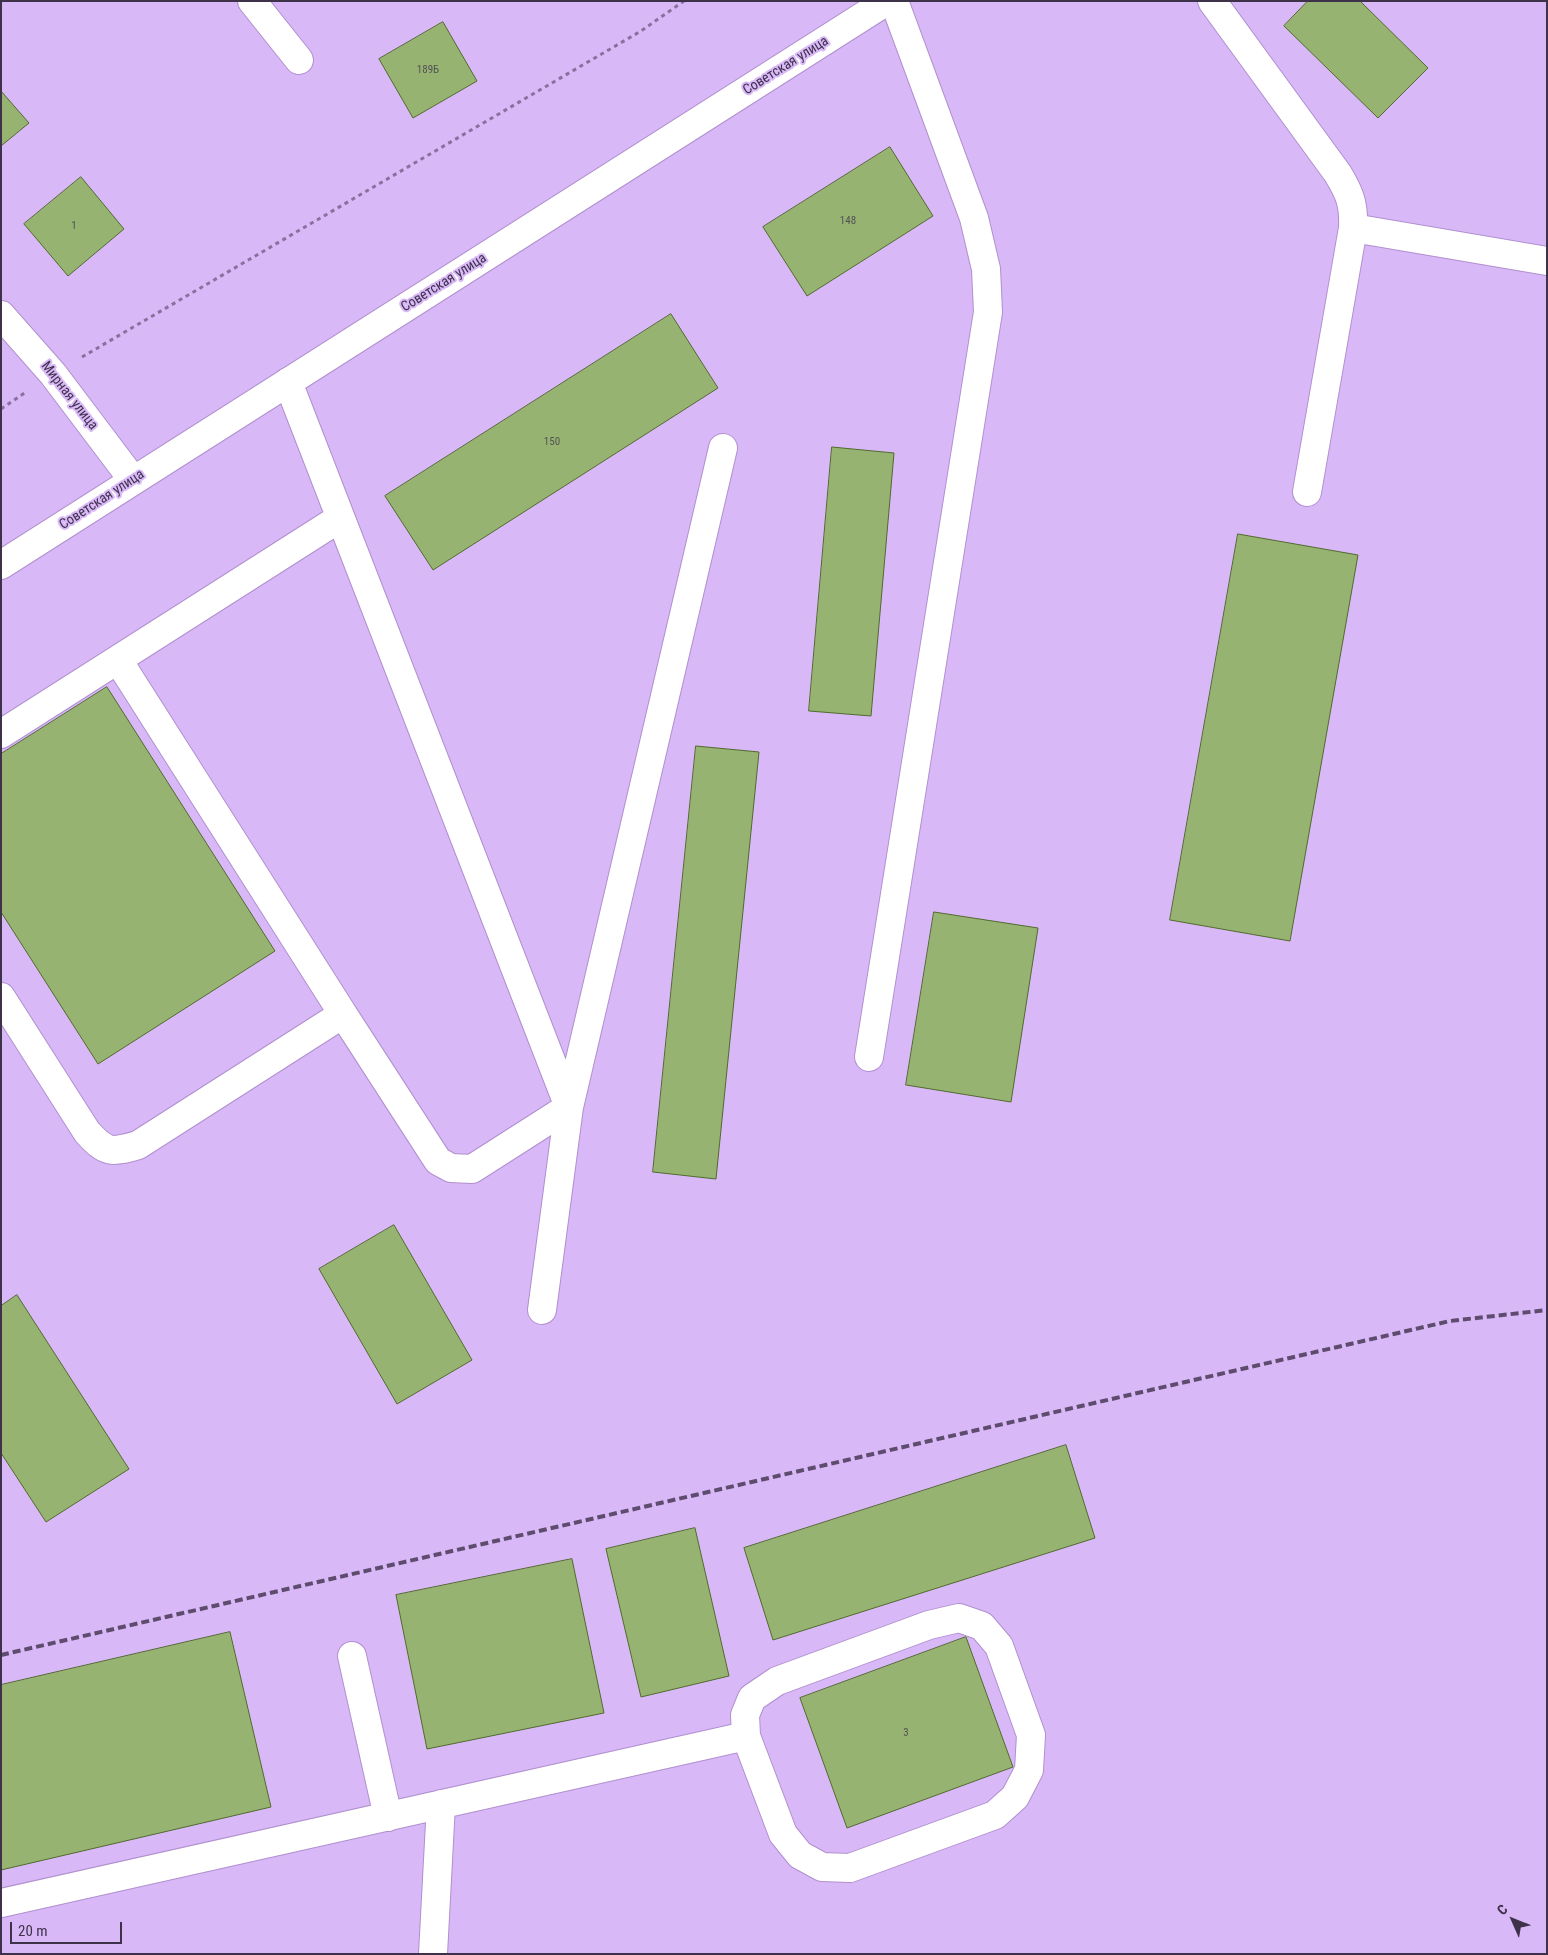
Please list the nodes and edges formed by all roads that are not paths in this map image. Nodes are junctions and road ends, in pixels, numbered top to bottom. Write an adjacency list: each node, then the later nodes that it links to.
1 (252, 1): 5 (main road)
2 (894, 1): 19 (main road)
3 (1212, 1): 6 (main road)
4 (869, 6): 9 (main road, Советская улица)
5 (299, 60)
6 (1353, 228): 7 (main road); 12 (main road)
7 (1547, 261)
8 (1, 315): 11 (main road, Мирная улица)
9 (288, 382): 11 (main road, Советская улица); 13 (main road)
10 (723, 448): 20 (main road)
11 (133, 480): 14 (main road, Советская улица)
12 (1307, 492)
13 (340, 518): 15 (main road); 20 (main road)
14 (1, 565)
15 (118, 660): 16 (main road); 18 (main road)
16 (1, 734)
17 (1, 997): 18 (main road)
18 (343, 1014): 20 (main road)
19 (869, 1057)
20 (569, 1107): 21 (main road)
21 (542, 1310)
22 (352, 1656): 25 (main road)
23 (746, 1736): 23 (main road); 24 (main road)
24 (441, 1804): 25 (main road); 27 (main road)
25 (388, 1817): 26 (main road)
26 (1, 1903)
27 (433, 1954)

